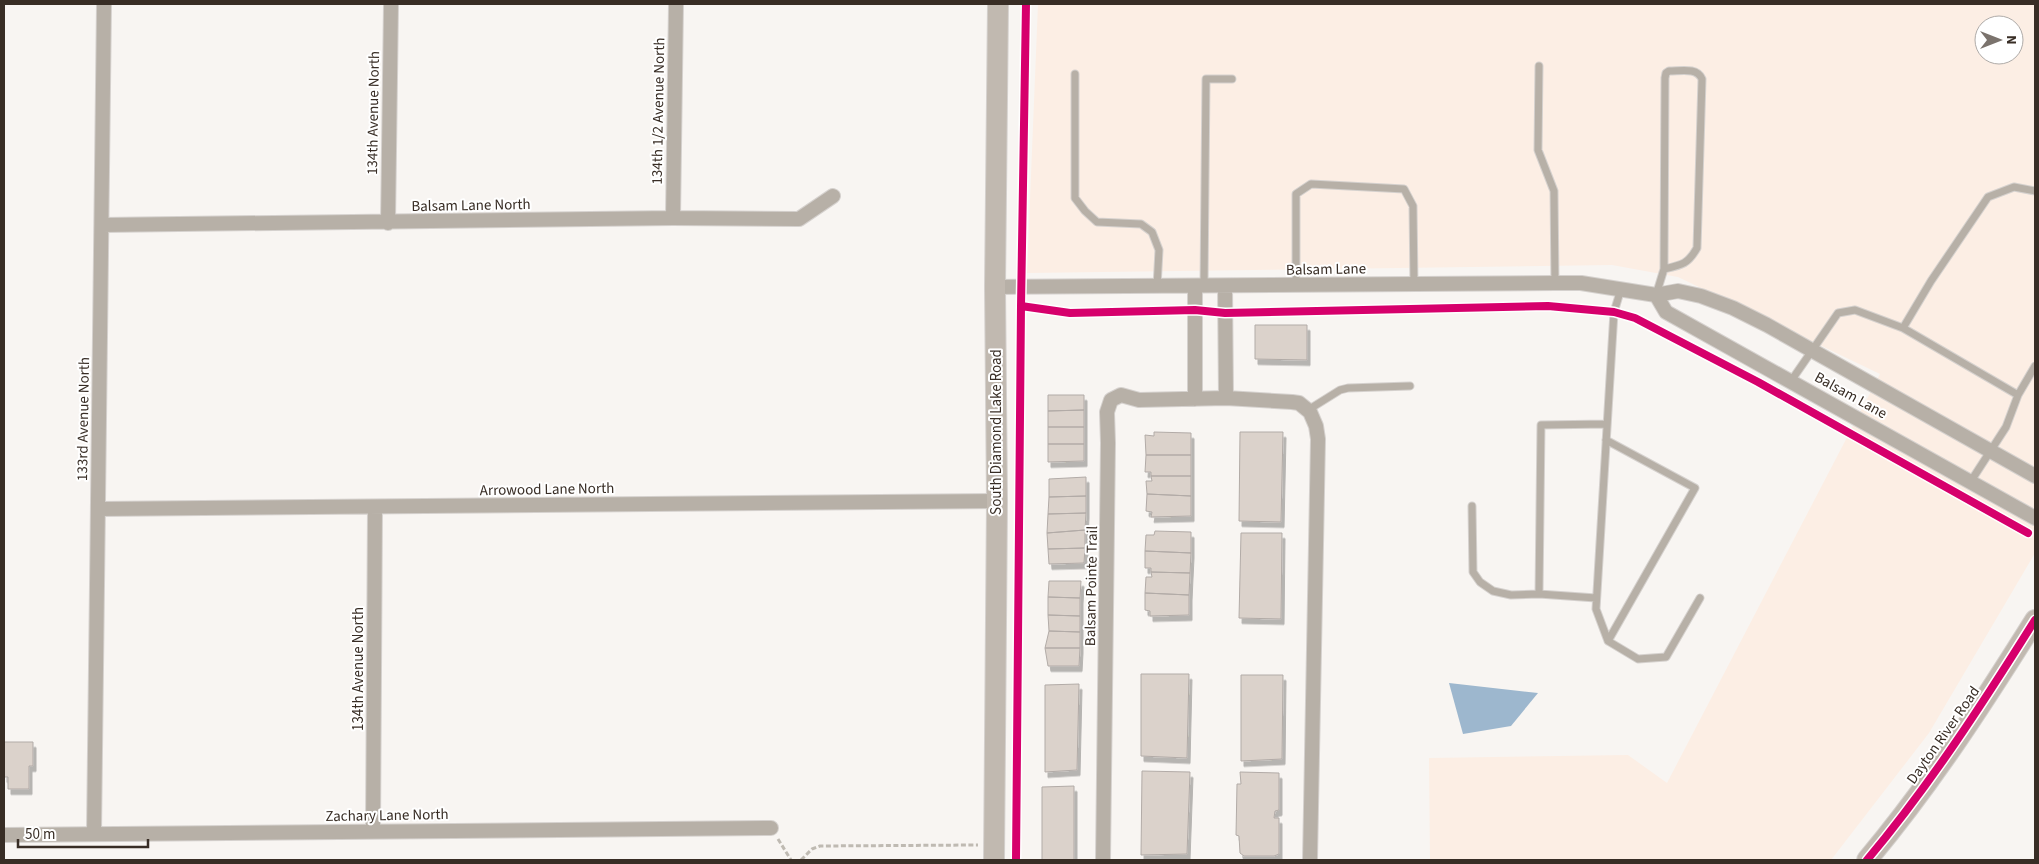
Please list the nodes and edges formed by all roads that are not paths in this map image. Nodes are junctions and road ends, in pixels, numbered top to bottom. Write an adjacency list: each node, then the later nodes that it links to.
1 (104, 4): 12 (street, 133rd Avenue North)
2 (391, 4): 11 (street, 134th Avenue North)
3 (676, 4): 10 (street, 134th 1/2 Avenue North)
4 (998, 4): 19 (street, South Diamond Lake Road)
5 (1539, 66): 14 (lane)
6 (1075, 74): 20 (lane)
7 (1232, 79): 16 (lane)
8 (2035, 191): 23 (lane)
9 (833, 196): 10 (street, Balsam Lane North)
10 (673, 218): 11 (street, Balsam Lane North)
11 (388, 223): 12 (street, Balsam Lane North)
12 (102, 225): 40 (street, 133rd Avenue North)
13 (1664, 269): 13 (lane); 22 (lane)
14 (1555, 283): 15 (street, Balsam Lane); 21 (street, Balsam Lane)
15 (1414, 284): 18 (street, Balsam Lane); 18 (lane)
16 (1199, 286): 17 (street, Balsam Lane); 20 (street, Balsam Lane); 30 (street)
17 (1225, 286): 18 (street, Balsam Lane); 29 (street)
18 (1296, 286)
19 (995, 287): 20 (street, Balsam Lane); 37 (street, South Diamond Lake Road)
20 (1157, 287)
21 (1621, 288): 22 (street, Balsam Lane); 32 (lane)
22 (1656, 295): 24 (street, Balsam Lane); 26 (street, Balsam Lane)
23 (1903, 328): 24 (lane); 28 (lane)
24 (1812, 351): 26 (lane); 34 (street, Balsam Lane)
25 (2035, 366): 28 (lane)
26 (1792, 381): 36 (street, Balsam Lane)
27 (1410, 386): 31 (lane)
28 (2018, 394): 34 (lane)
29 (1226, 398): 30 (street, Balsam Pointe Trail); 31 (street, Balsam Pointe Trail)
30 (1195, 399): 52 (street, Balsam Pointe Trail)
31 (1308, 410): 53 (street)
32 (1607, 424): 33 (lane); 42 (lane)
33 (1606, 440): 43 (lane); 46 (lane)
34 (1990, 451): 35 (street, Balsam Lane); 36 (lane)
35 (2035, 476)
36 (1971, 482): 41 (street, Balsam Lane)
37 (997, 501): 39 (street, Arrowood Lane North); 51 (street, South Diamond Lake Road)
38 (1472, 506): 42 (lane)
39 (375, 508): 40 (street, Arrowood Lane North); 48 (street, 134th Avenue North)
40 (98, 509): 49 (street, 133rd Avenue North)
41 (2035, 518)
42 (1539, 594): 43 (lane)
43 (1596, 598): 46 (lane)
44 (1700, 598): 46 (lane)
45 (2035, 620): 54 (street, Dayton River Road)
46 (1608, 641)
47 (771, 828): 48 (street, Zachary Lane North)
48 (373, 832): 49 (street, Zachary Lane North)
49 (94, 834): 50 (street, Zachary Lane North)
50 (4, 835)
51 (994, 853)
52 (1103, 860)
53 (1310, 860)
54 (1867, 860)

